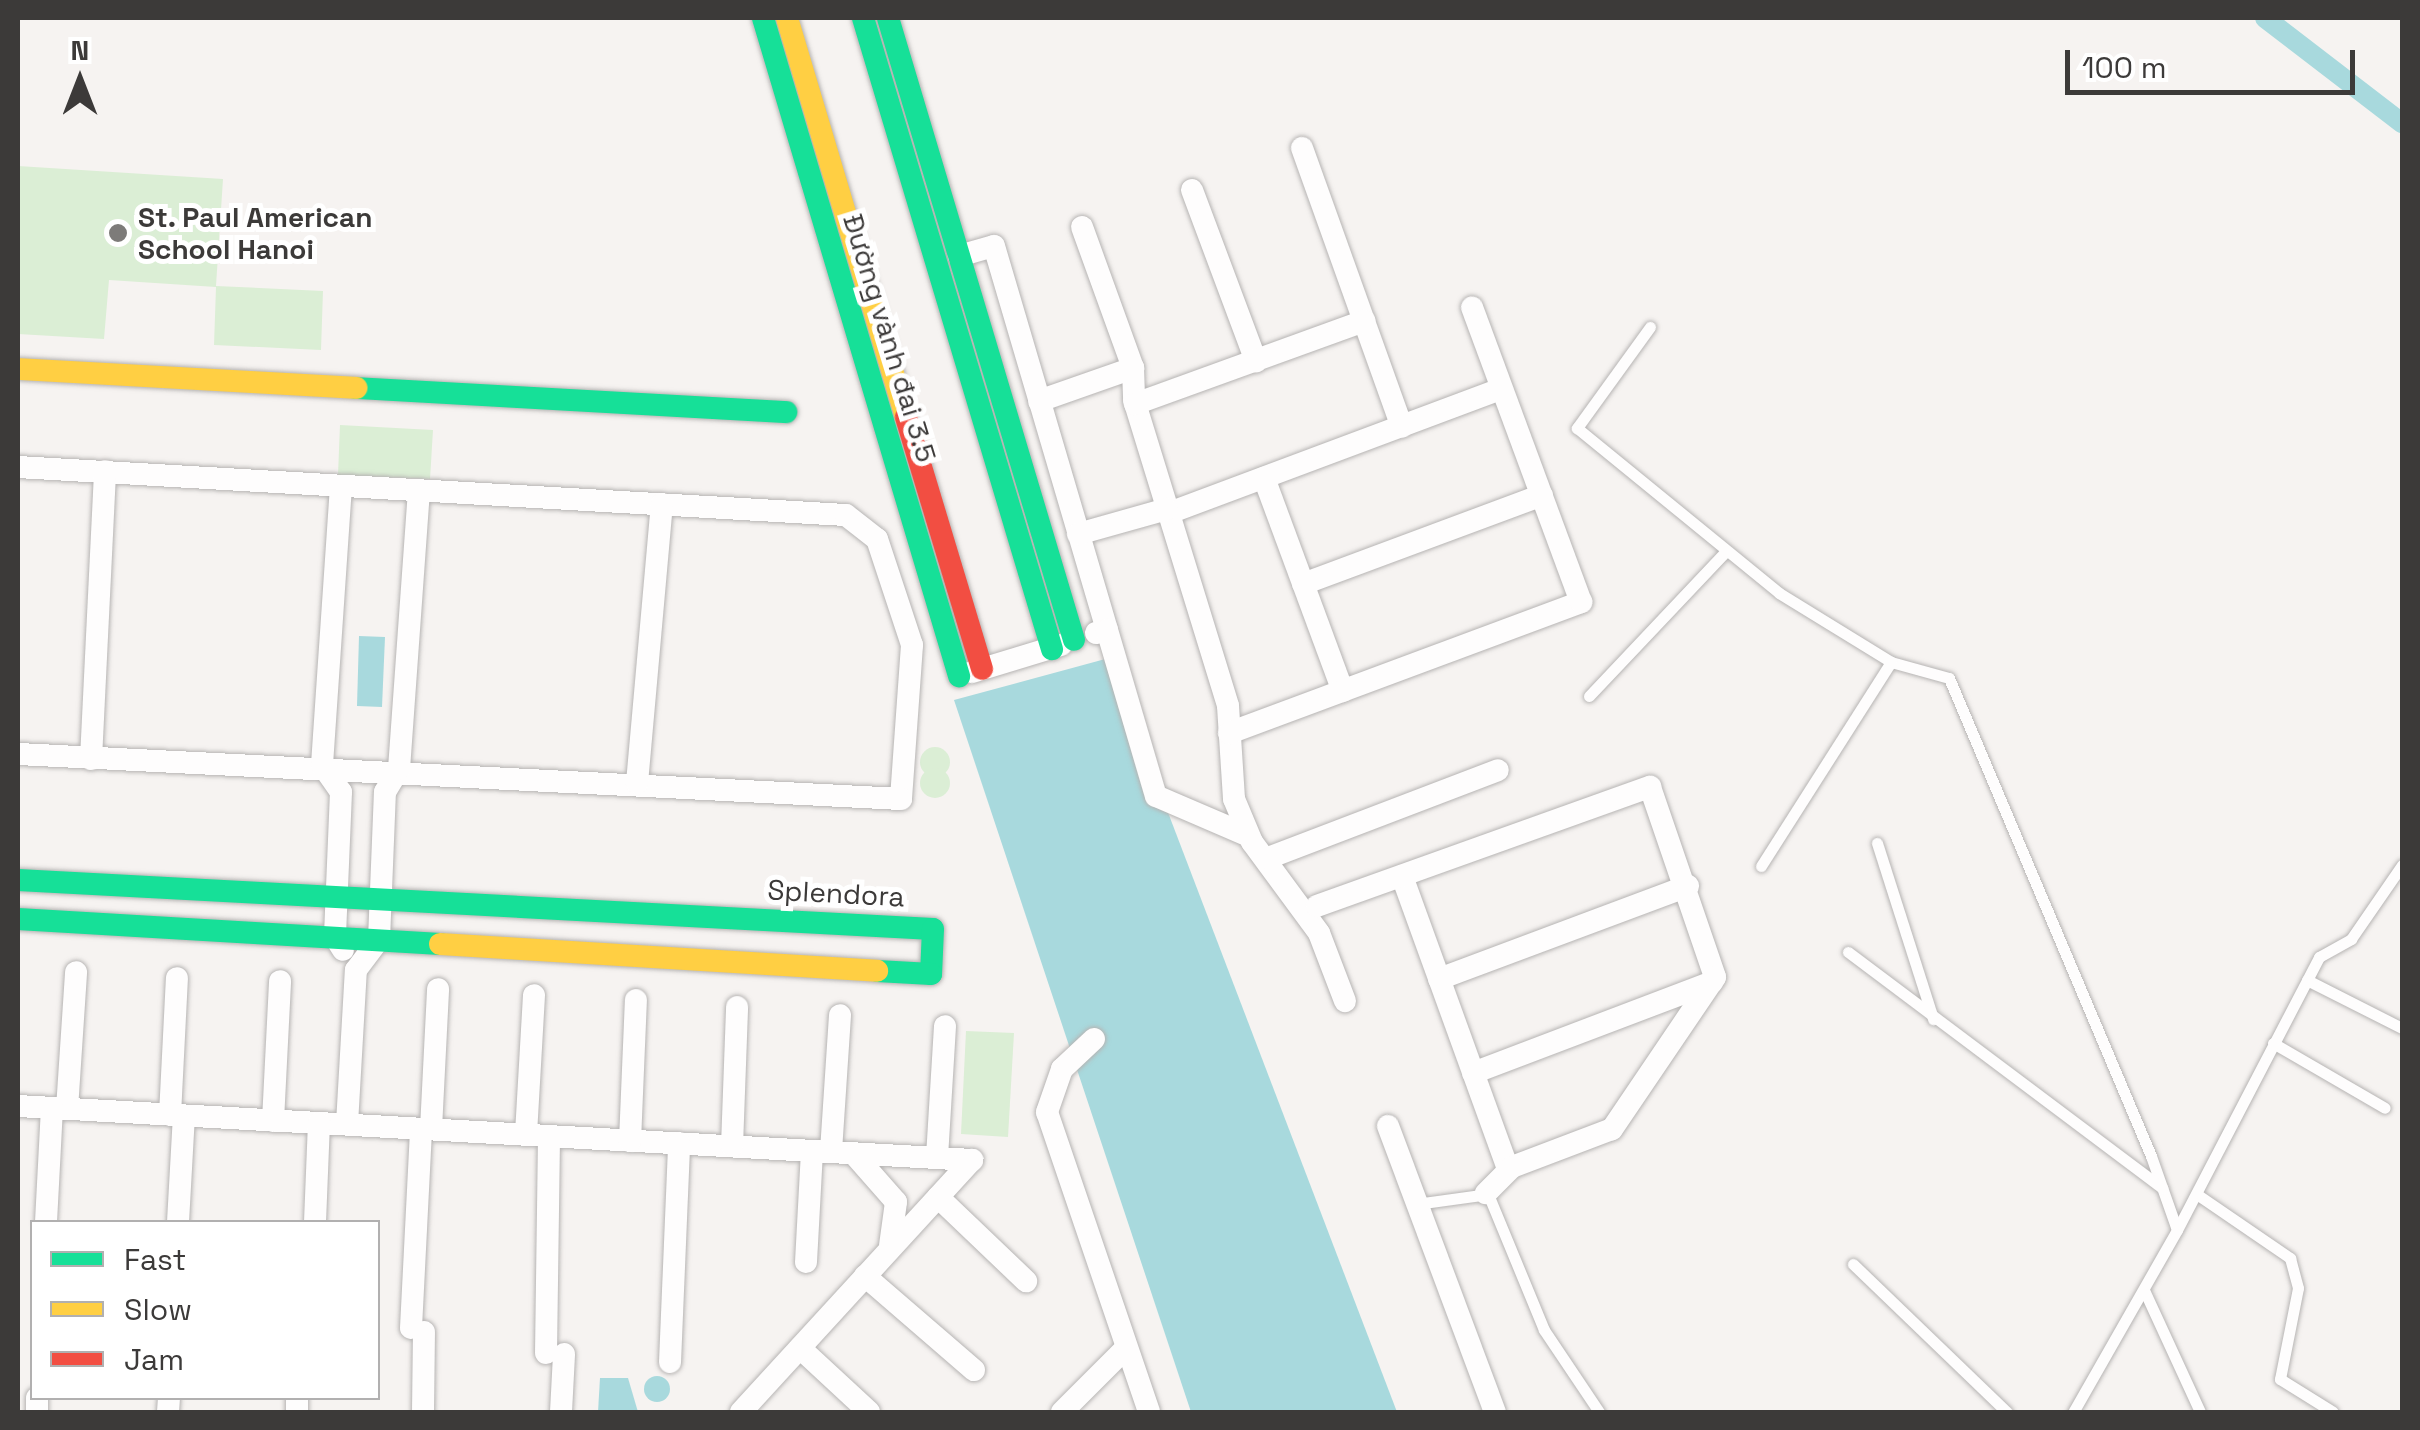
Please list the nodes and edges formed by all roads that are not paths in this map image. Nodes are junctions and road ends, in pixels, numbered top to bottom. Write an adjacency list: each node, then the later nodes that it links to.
1 (762, 18): 34 (main road, Đường vành đai 3.5)
2 (787, 18): 34 (main road, Đường vành đai 3.5)
3 (863, 18): 32 (main road)
4 (888, 18): 8 (main road)
5 (1302, 148): 10 (street)
6 (1192, 190): 12 (street)
7 (1082, 227): 13 (street)
8 (959, 256): 16 (street); 32 (main road)
9 (1472, 307): 15 (street)
10 (1364, 321): 12 (street); 19 (street)
11 (1650, 327): 29 (lane)
12 (1256, 361): 17 (street)
13 (1133, 368): 16 (street); 17 (street)
14 (18, 369): 18 (main road)
15 (1502, 390): 19 (street); 25 (street)
16 (1039, 401): 28 (street)
17 (1136, 404): 27 (street)
18 (786, 412)
19 (1402, 427): 22 (street)
20 (18, 467): 21 (street)
21 (105, 471): 23 (street); 39 (street)
22 (1264, 478): 27 (street); 30 (street)
23 (342, 486): 24 (street); 40 (street)
24 (419, 490): 26 (street); 41 (street)
25 (1542, 496): 30 (street); 35 (street)
26 (662, 504): 43 (street); 43 (street)
27 (1168, 511): 28 (street); 37 (street)
28 (1078, 534): 31 (street)
29 (1725, 552): 33 (lane); 36 (lane)
30 (1304, 584): 35 (street)
31 (1107, 630): 32 (street); 44 (street)
32 (1063, 645): 34 (street)
33 (1891, 662): 48 (lane); 94 (lane)
34 (970, 672)
35 (1343, 691): 37 (street)
36 (1590, 696)
37 (1229, 733): 44 (street)
38 (18, 754): 39 (street)
39 (91, 758): 40 (street)
40 (323, 766): 41 (street); 52 (street)
41 (399, 769): 43 (street); 53 (street)
42 (1498, 770): 46 (street)
43 (637, 783)
44 (1249, 836): 46 (street)
45 (1877, 843): 72 (lane)
46 (1268, 858): 69 (street)
47 (2402, 865): 63 (lane)
48 (1762, 866)
49 (1402, 876): 51 (street); 54 (street); 62 (street)
50 (18, 880): 52 (main road, Splendora)
51 (1688, 886): 62 (street); 65 (street)
52 (336, 895): 53 (main road, Splendora); 56 (street)
53 (381, 896): 57 (street); 57 (main road, Splendora)
54 (1317, 906)
55 (18, 918): 56 (main road, Splendora)
56 (335, 938): 57 (main road, Splendora); 59 (street)
57 (379, 940): 59 (street)
58 (1848, 952): 72 (lane)
59 (356, 970): 84 (street)
60 (76, 972): 80 (street)
61 (177, 978): 81 (street)
62 (1439, 978): 77 (street)
63 (2307, 980): 74 (lane); 76 (lane)
64 (280, 981): 82 (street)
65 (1712, 982): 77 (street); 93 (street)
66 (438, 989): 86 (street)
67 (534, 995): 87 (street)
68 (636, 1000): 88 (street)
69 (1345, 1001)
70 (737, 1007): 90 (street)
71 (840, 1014): 91 (street)
72 (1933, 1019): 94 (lane)
73 (945, 1026): 92 (street)
74 (2402, 1028)
75 (1094, 1039): 109 (street)
76 (2273, 1043): 79 (lane); 96 (lane)
77 (1473, 1073): 93 (street)
78 (18, 1106): 80 (street)
79 (2385, 1108)
80 (60, 1109): 81 (street); 99 (street)
81 (177, 1115): 82 (street); 100 (street)
82 (273, 1121): 83 (street)
83 (319, 1123): 84 (street); 101 (street)
84 (346, 1124): 86 (street)
85 (1388, 1126): 98 (street)
86 (426, 1129): 87 (street); 112 (street)
87 (538, 1135): 88 (street); 113 (street)
88 (630, 1141): 89 (street)
89 (679, 1144): 90 (street); 110 (street)
90 (732, 1146): 91 (street)
91 (832, 1152): 92 (street); 103 (street); 105 (street)
92 (937, 1157): 97 (street)
93 (1508, 1169): 95 (street)
94 (2162, 1188): 102 (lane)
95 (1486, 1193): 98 (lane); 119 (lane)
96 (2198, 1196): 102 (lane); 123 (lane)
97 (938, 1197): 105 (street); 106 (street)
98 (1416, 1204): 118 (street)
99 (46, 1220)
100 (178, 1220)
101 (315, 1220)
102 (2177, 1230): 107 (lane)
103 (806, 1262)
104 (1853, 1264): 120 (lane)
105 (873, 1268): 108 (street); 111 (street)
106 (1026, 1281)
107 (2144, 1290): 121 (lane); 122 (lane)
108 (800, 1348): 114 (street); 115 (street)
109 (1124, 1350): 116 (street); 117 (street)
110 (670, 1362)
111 (974, 1370)
112 (424, 1412)
113 (561, 1412)
114 (741, 1412)
115 (869, 1412)
116 (1062, 1412)
117 (1149, 1412)
118 (1495, 1412)
119 (1599, 1412)
120 (2007, 1412)
121 (2073, 1412)
122 (2200, 1412)
123 (2332, 1412)

